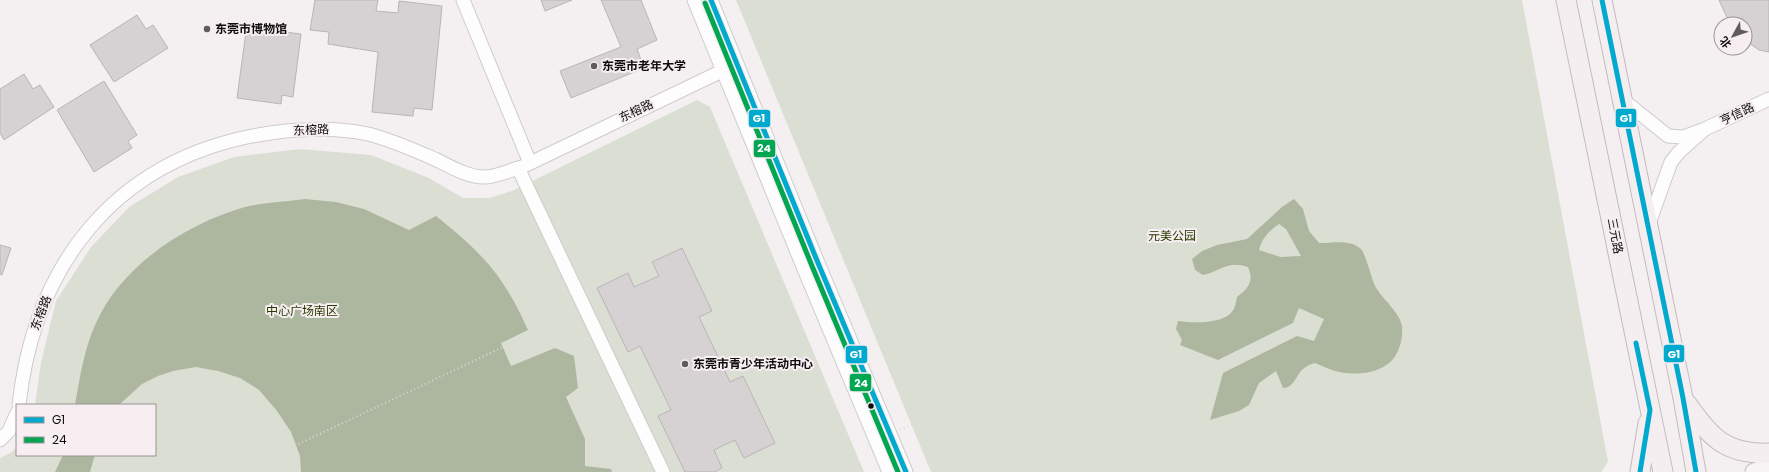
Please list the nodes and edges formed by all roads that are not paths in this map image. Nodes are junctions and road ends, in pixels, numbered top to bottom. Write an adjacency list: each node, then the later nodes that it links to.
1 (462, 0): 10 (street)
2 (694, 0): 6 (street)
3 (711, 0): 21 (street)
4 (1566, 0): 14 (highway, 三元路)
5 (1602, 0): 8 (highway)
6 (722, 71): 10 (street, 东榕路); 20 (street)
7 (1769, 99): 9 (street, 亨信路)
8 (1622, 100): 9 (street); 11 (highway)
9 (1705, 129): 11 (street)
10 (524, 165): 13 (street, 东榕路); 19 (street)
11 (1648, 226): 12 (highway)
12 (1683, 398): 17 (highway); 24 (highway)
13 (19, 404)
14 (1650, 410): 22 (highway); 23 (highway, 三元路)
15 (16, 415): 16 (street)
16 (0, 440)
17 (1769, 453)
18 (1769, 466): 25 (main road)
19 (663, 472)
20 (889, 472)
21 (906, 472)
22 (1640, 472)
23 (1663, 472)
24 (1696, 472)
25 (1754, 472)

